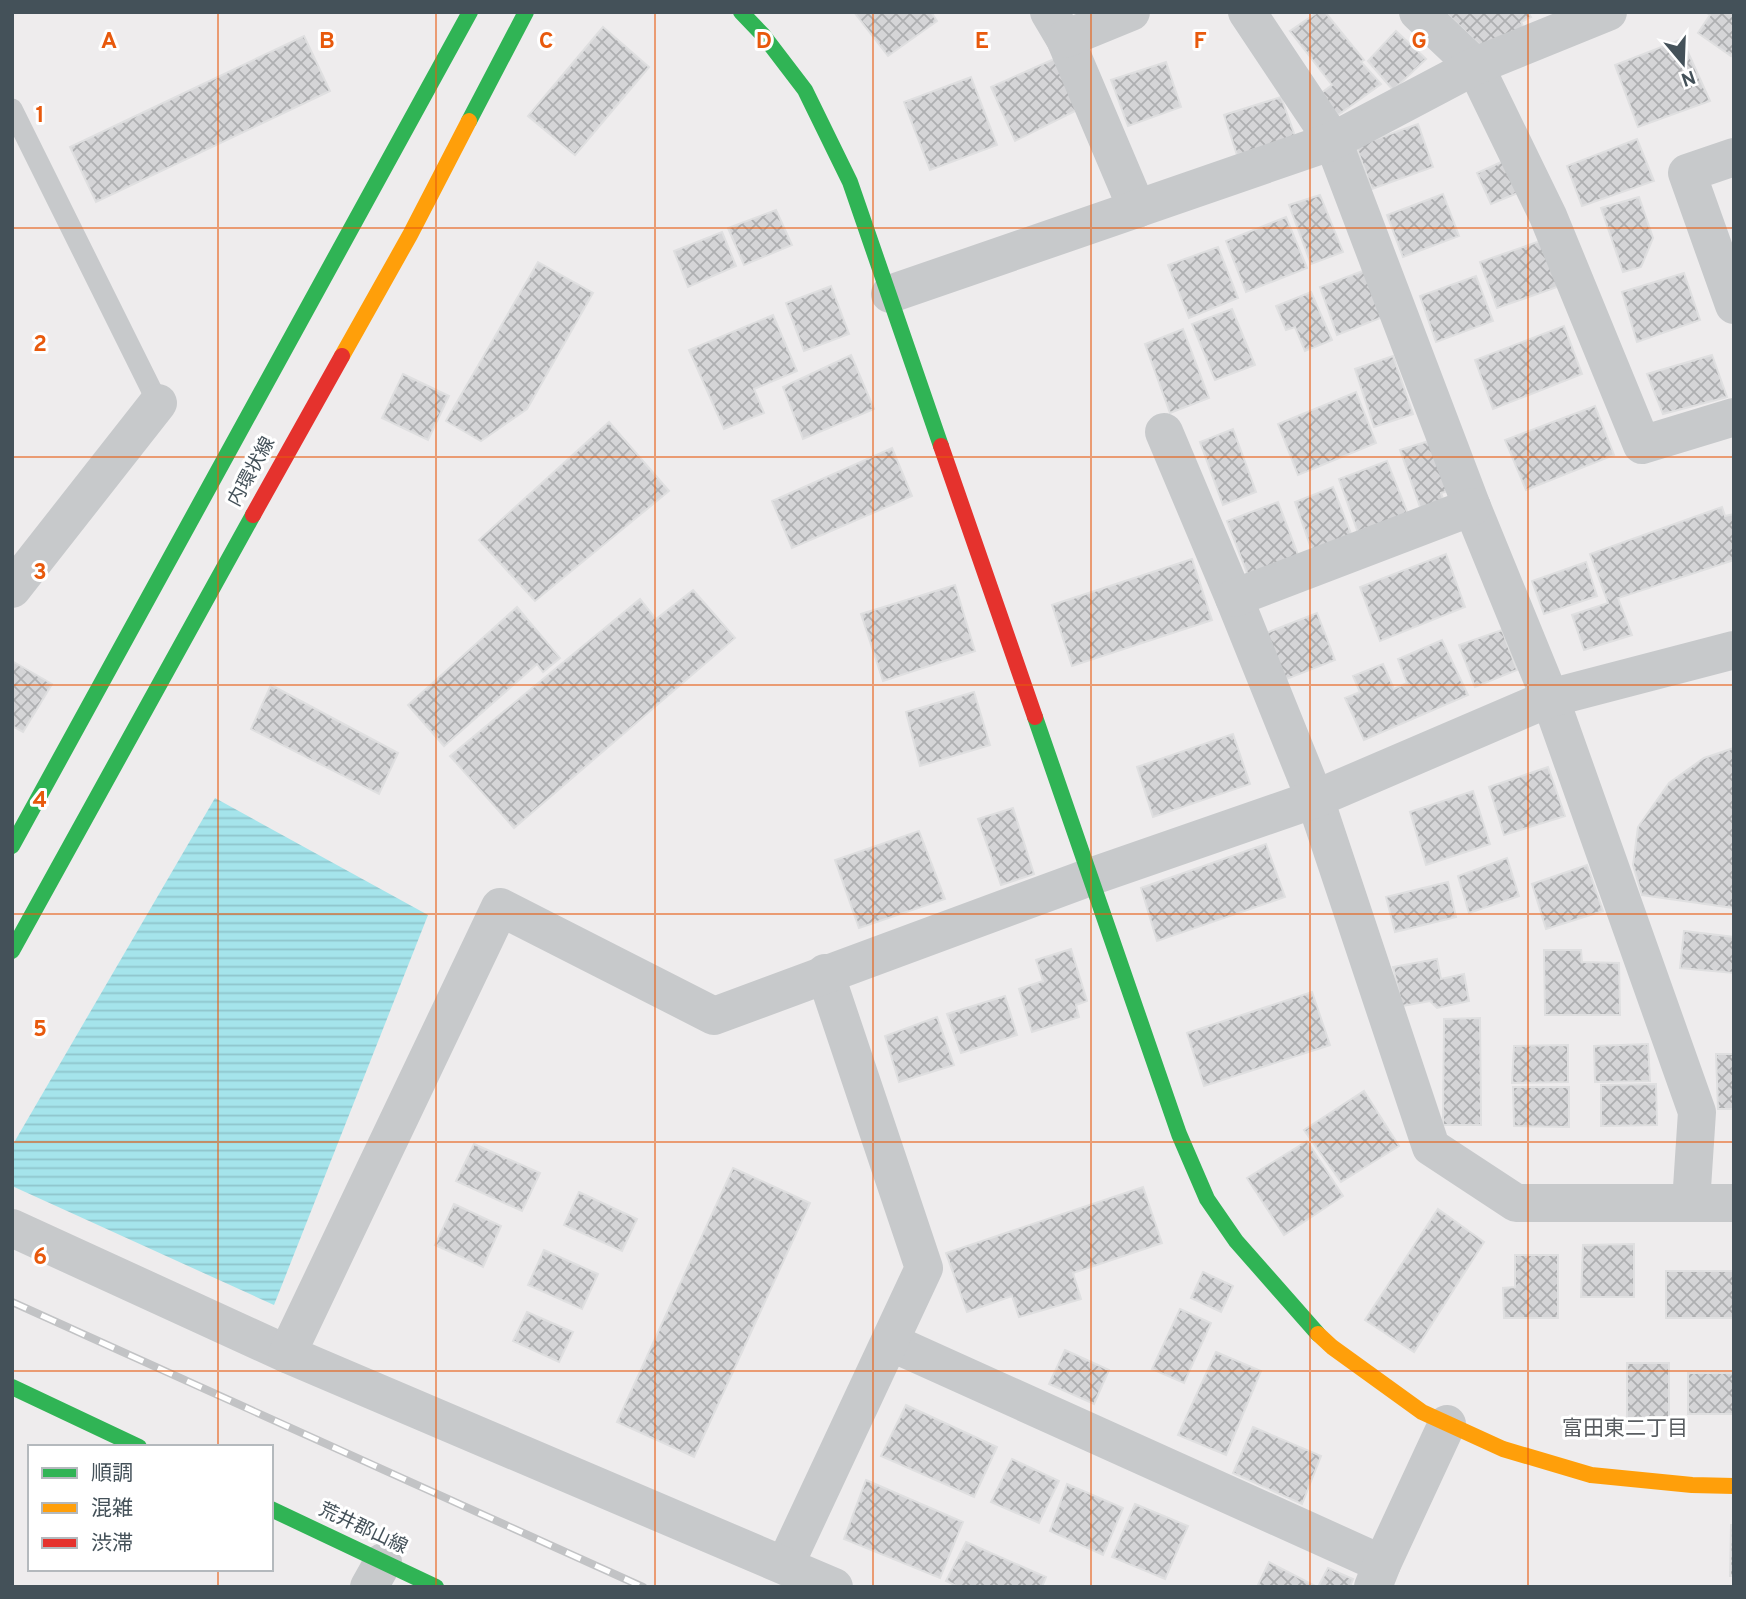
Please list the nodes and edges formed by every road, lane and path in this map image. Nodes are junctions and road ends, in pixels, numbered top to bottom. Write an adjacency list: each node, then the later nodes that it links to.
1 (470, 12): 25 (street, 内環状線)
2 (526, 12): 27 (street, 内環状線)
3 (741, 12): 14 (street)
4 (1131, 12): 8 (street)
5 (1247, 12): 11 (street)
6 (1418, 12): 9 (street)
7 (1608, 12): 9 (street)
8 (1057, 26): 13 (street)
9 (1475, 66): 11 (street); 17 (street)
10 (12, 109): 16 (lane)
11 (1333, 141): 13 (street); 19 (street)
12 (1734, 157): 15 (street)
13 (1137, 209): 14 (street)
14 (890, 294): 26 (street)
15 (1734, 305)
16 (158, 403): 20 (street)
17 (1734, 417)
18 (1164, 432): 21 (street)
19 (1472, 507): 21 (street); 23 (street)
20 (12, 589)
21 (1234, 598): 24 (street)
22 (1734, 650): 23 (street)
23 (1550, 698): 24 (street); 29 (street)
24 (1315, 799): 26 (street); 29 (street)
25 (12, 846)
26 (1090, 877): 28 (street); 35 (street)
27 (12, 951)
28 (825, 973): 32 (street); 33 (street)
29 (1691, 1203): 30 (street)
30 (1734, 1203)
31 (12, 1228): 33 (street)
32 (891, 1342): 39 (street); 41 (street)
33 (286, 1354): 39 (street)
34 (12, 1387): 36 (street)
35 (1447, 1424): 37 (street); 41 (street)
36 (135, 1445)
37 (1734, 1486)
38 (273, 1510): 40 (street, 荒井郡山線)
39 (785, 1565): 43 (street)
40 (376, 1574): 42 (street, 荒井郡山線)
41 (1377, 1575)
42 (436, 1587)
43 (834, 1587)

